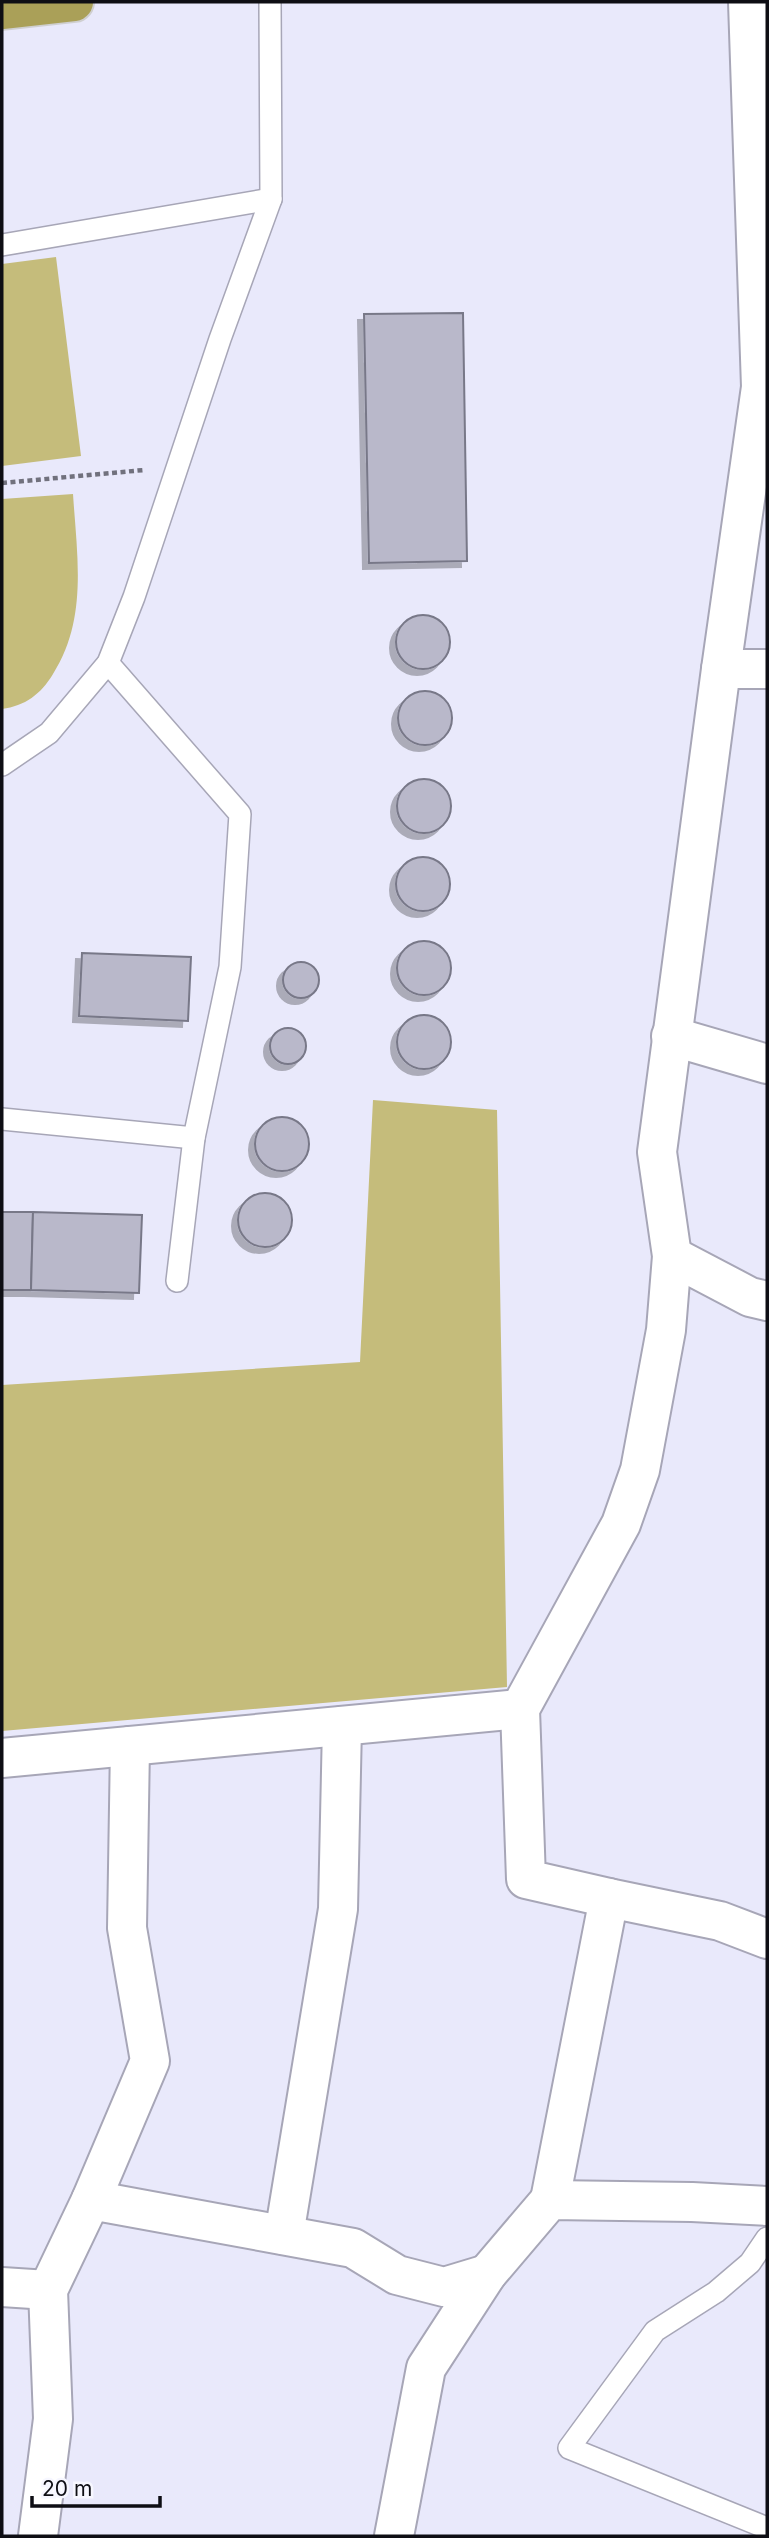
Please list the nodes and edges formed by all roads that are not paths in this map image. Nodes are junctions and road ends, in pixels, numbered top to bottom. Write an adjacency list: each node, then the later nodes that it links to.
1 (74, 2): 4 (highway)
2 (270, 2): 5 (lane)
3 (748, 2): 8 (street)
4 (2, 10)
5 (271, 199): 6 (lane); 7 (lane)
6 (2, 245)
7 (108, 663): 10 (lane); 14 (lane)
8 (720, 669): 9 (street); 11 (street)
9 (767, 669)
10 (2, 765)
11 (671, 1036): 12 (street); 15 (street)
12 (767, 1064)
13 (2, 1119): 14 (lane)
14 (194, 1138): 16 (lane)
15 (673, 1256): 17 (street); 18 (street)
16 (177, 1281)
17 (767, 1301)
18 (520, 1709): 19 (street); 22 (street)
19 (342, 1726): 20 (street); 27 (street)
20 (130, 1746): 21 (street); 24 (street)
21 (2, 1758)
22 (609, 1898): 23 (street); 25 (street)
23 (767, 1940)
24 (91, 2200): 27 (street); 31 (street)
25 (550, 2200): 26 (street); 29 (street)
26 (767, 2206)
27 (284, 2235): 29 (street)
28 (767, 2238): 32 (lane)
29 (487, 2274): 34 (street)
30 (2, 2287): 31 (street)
31 (48, 2290): 33 (street)
32 (767, 2528)
33 (38, 2536)
34 (394, 2536)

